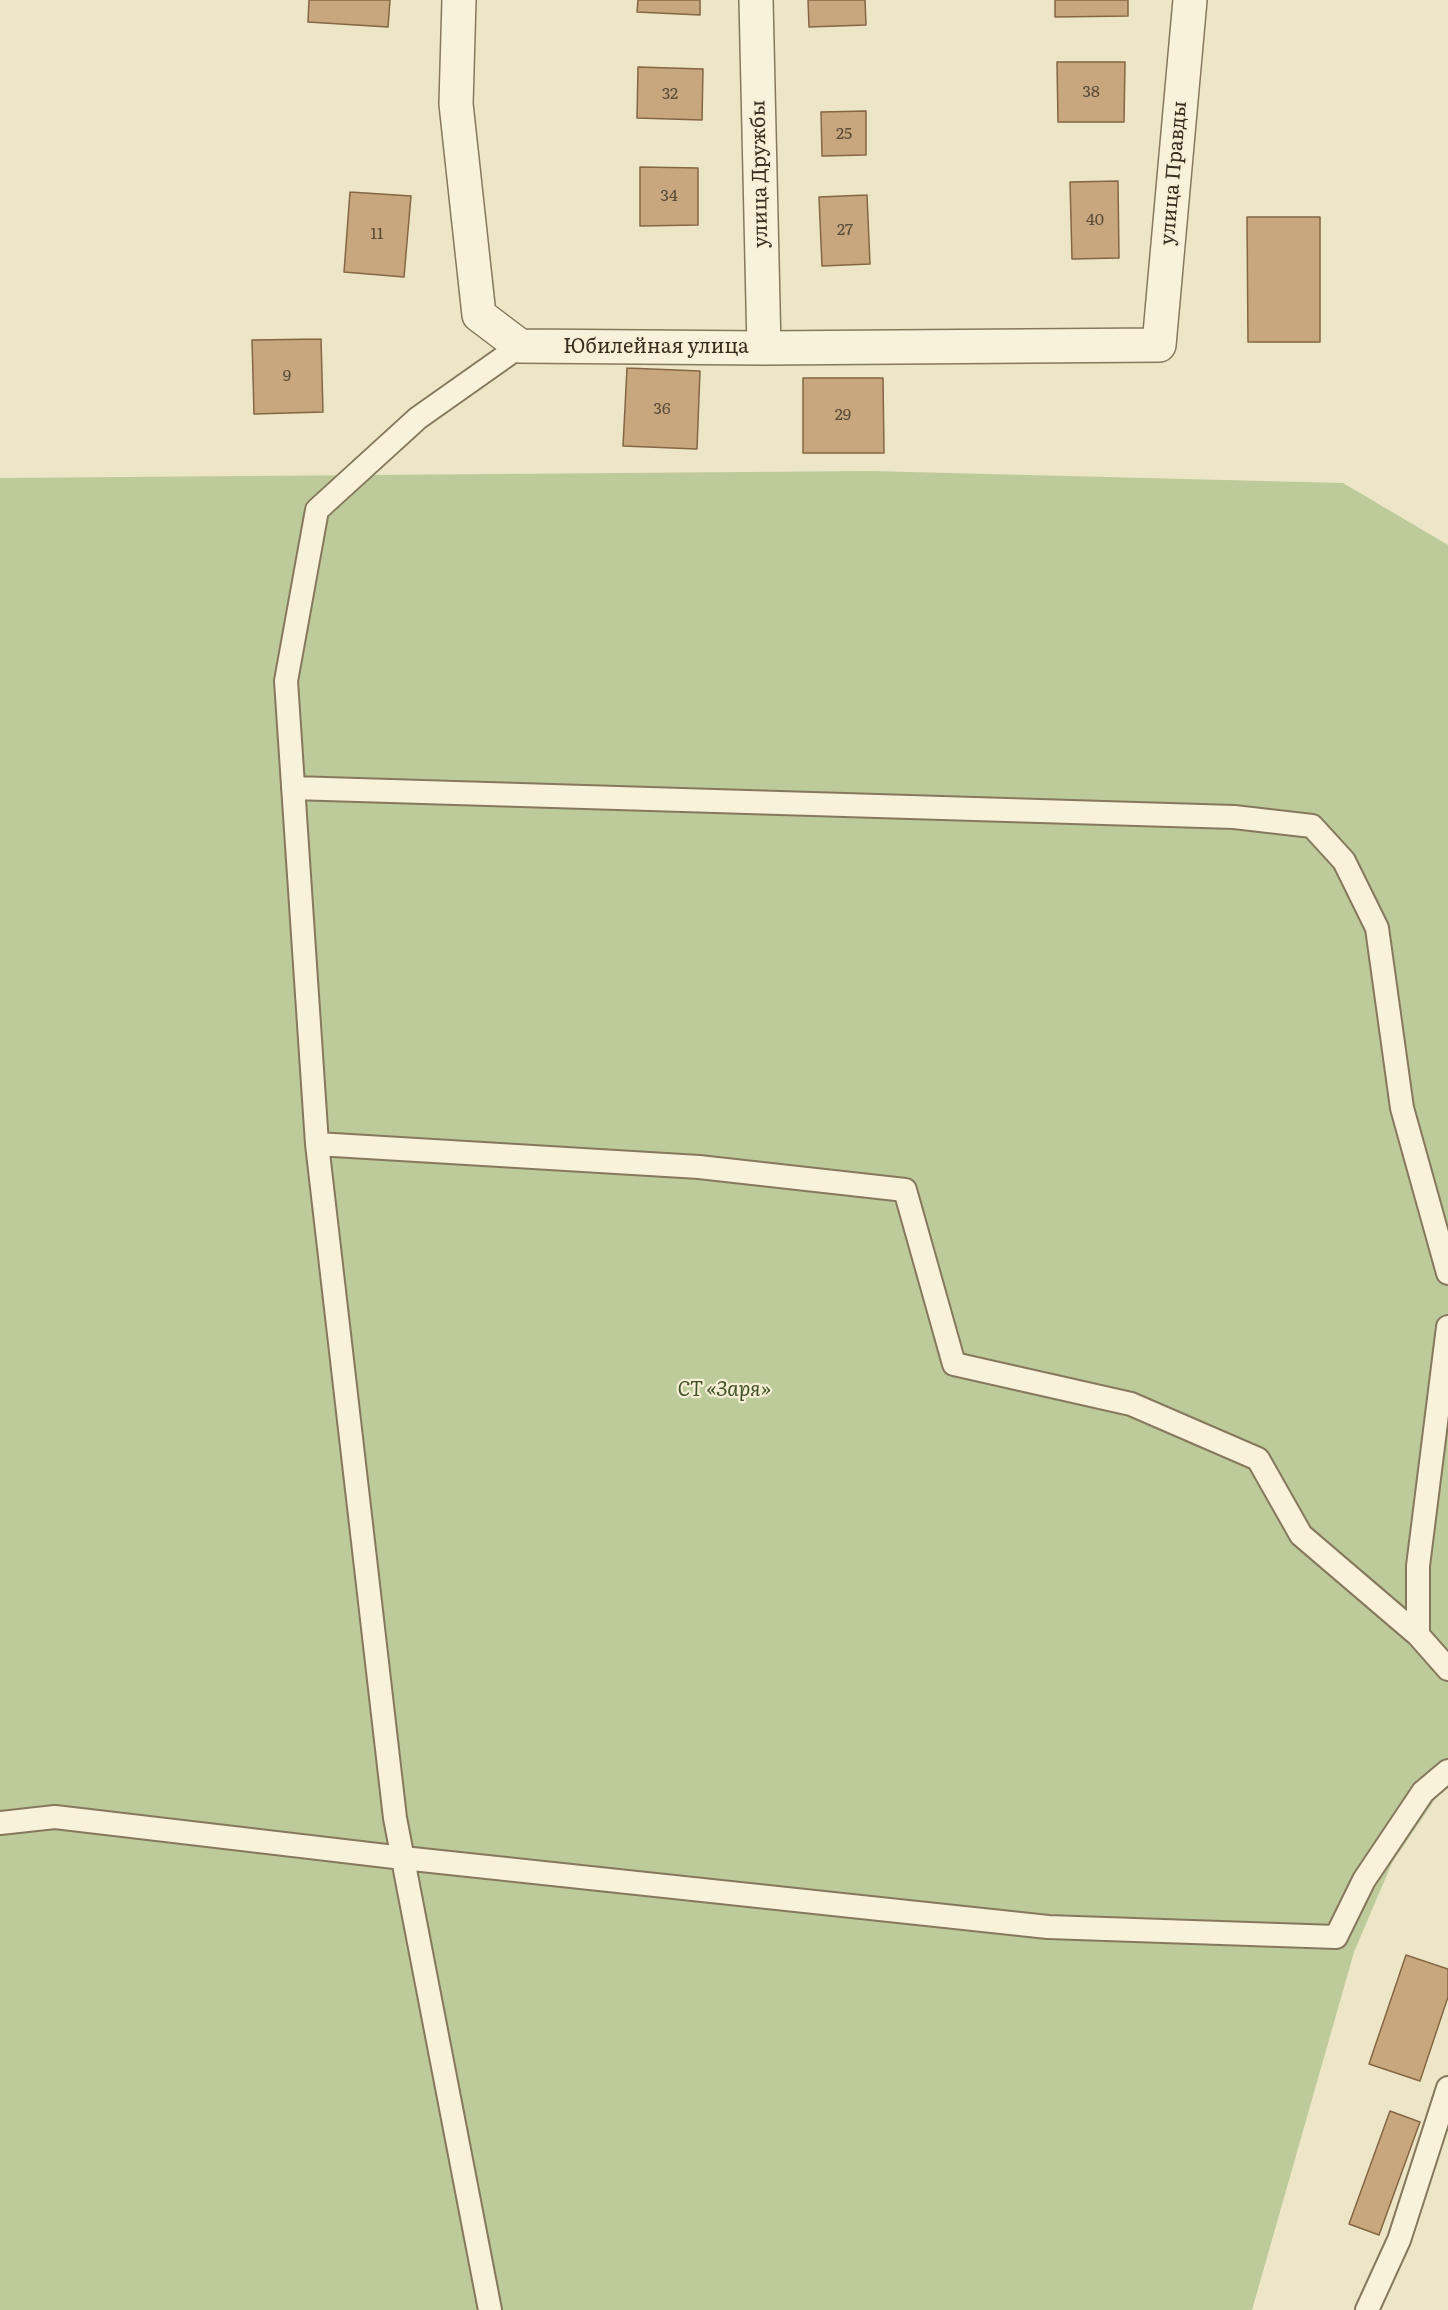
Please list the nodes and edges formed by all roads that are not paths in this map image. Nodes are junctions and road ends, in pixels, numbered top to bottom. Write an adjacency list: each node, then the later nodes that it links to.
1 (459, 0): 5 (street)
2 (756, 0): 6 (street, улица Дружбы)
3 (1190, 0): 4 (street, улица Правды)
4 (1159, 345): 6 (street, Юбилейная улица)
5 (520, 346): 6 (street, Юбилейная улица); 7 (lane)
6 (764, 348)
7 (293, 788): 8 (lane); 9 (lane)
8 (317, 1144): 11 (lane); 15 (lane)
9 (1448, 1274)
10 (1448, 1328): 11 (lane)
11 (1418, 1635): 12 (lane)
12 (1448, 1669)
13 (1448, 1771): 15 (lane)
14 (0, 1823): 15 (lane)
15 (403, 1858): 17 (lane)
16 (1448, 2088): 18 (lane)
17 (490, 2310)
18 (1367, 2310)

